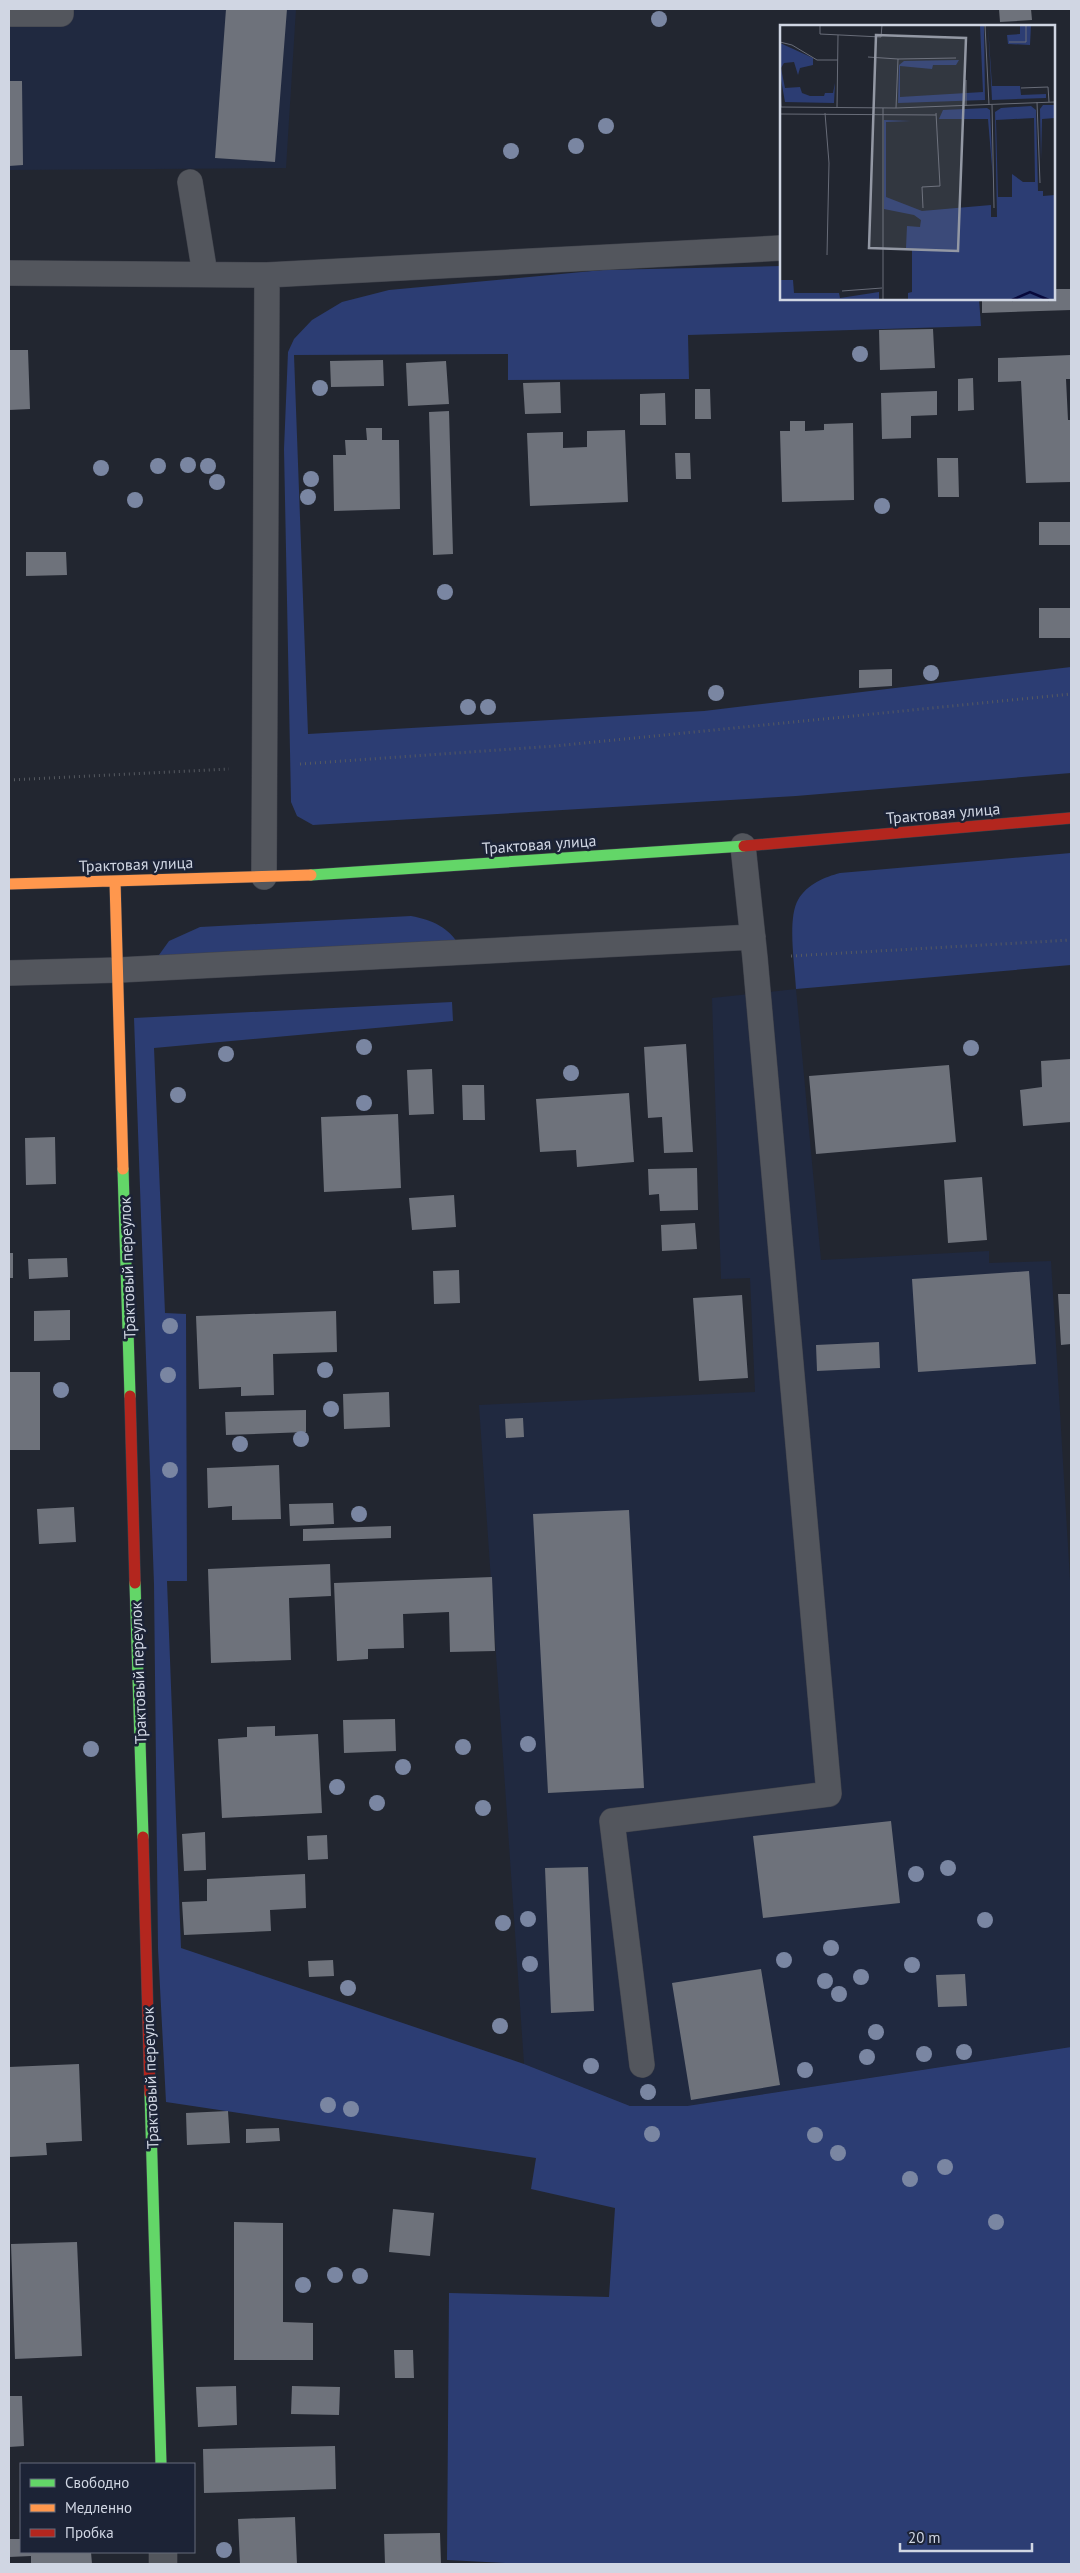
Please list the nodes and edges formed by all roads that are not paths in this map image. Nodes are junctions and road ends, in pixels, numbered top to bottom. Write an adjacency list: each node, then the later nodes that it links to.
1 (61, 9): 2 (lane)
2 (9, 14)
3 (190, 182): 6 (lane)
4 (780, 248): 7 (lane)
5 (9, 273): 6 (lane)
6 (205, 274): 7 (lane)
7 (267, 275): 10 (lane)
8 (1071, 818): 9 (main road, Трактовая улица)
9 (743, 846): 10 (main road, Трактовая улица); 13 (lane)
10 (264, 877): 11 (main road, Трактовая улица)
11 (115, 881): 12 (main road, Трактовая улица); 14 (main road, Трактовый переулок)
12 (9, 884)
13 (752, 937): 14 (lane); 16 (lane)
14 (118, 970): 15 (lane); 17 (main road, Трактовый переулок)
15 (9, 973)
16 (642, 2065)
17 (160, 2463)

